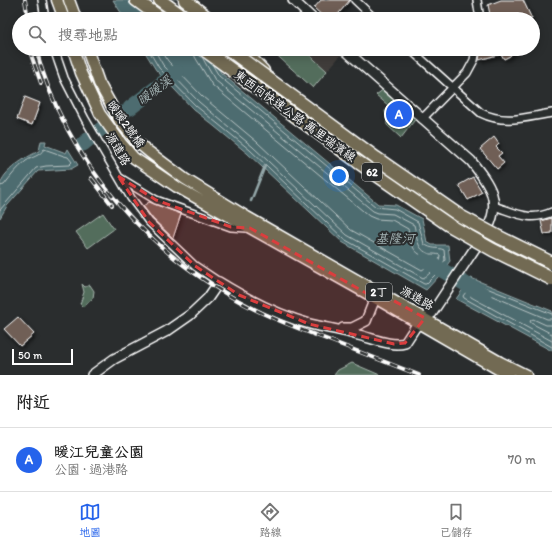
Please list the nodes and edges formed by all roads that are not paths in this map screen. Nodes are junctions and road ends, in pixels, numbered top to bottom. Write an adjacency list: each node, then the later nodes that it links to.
1 (42, 0): 10 (street)
2 (57, 0): 11 (main road)
3 (69, 0): 12 (main road)
4 (136, 0): 13 (highway)
5 (160, 0): 14 (highway)
6 (186, 0): 15 (highway)
7 (293, 0): 16 (street)
8 (355, 0): 17 (street)
9 (478, 0): 18 (street)
10 (44, 12)
11 (61, 12)
12 (73, 12)
13 (152, 12)
14 (176, 12)
15 (201, 12)
16 (306, 12)
17 (368, 12)
18 (479, 12)
19 (56, 56): 32 (street, 源遠路)
20 (75, 56): 34 (main road, 暖暖2號橋 / 2丁)
21 (89, 56): 34 (main road, 暖暖2號橋 / 2丁)
22 (213, 56): 40 (highway, 東西向快速公路 萬里瑞濱線 / 62, bridge)
23 (238, 56): 28 (highway, 東西向快速公路 萬里瑞濱線 / 62, bridge)
24 (249, 56): 28 (highway, bridge)
25 (352, 56): 31 (street)
26 (418, 56): 29 (street)
27 (475, 56): 29 (street)
28 (271, 80): 38 (highway, 東西向快速公路 萬里瑞濱線 / 62, bridge)
29 (453, 87): 30 (street); 31 (street)
30 (552, 113)
31 (422, 119): 33 (street)
32 (118, 176): 36 (street, 源遠路); 41 (street)
33 (494, 206): 35 (street); 37 (street)
34 (230, 212): 36 (main road, 源遠路 / 2丁); 42 (main road, 源遠路 / 2丁)
35 (552, 212)
36 (250, 228): 42 (main road, 源遠路 / 2丁)
37 (482, 238): 39 (street); 43 (street)
38 (552, 263)
39 (552, 269)
40 (552, 279)
41 (219, 282): 44 (street); 45 (street)
42 (376, 295): 43 (main road, 源遠路 / 2丁); 44 (street)
43 (425, 318): 44 (street); 46 (main road, 源遠路 / 2丁); 47 (main road, 源遠路 / 2丁)
44 (334, 328)
45 (92, 375)
46 (508, 375)
47 (526, 375)

